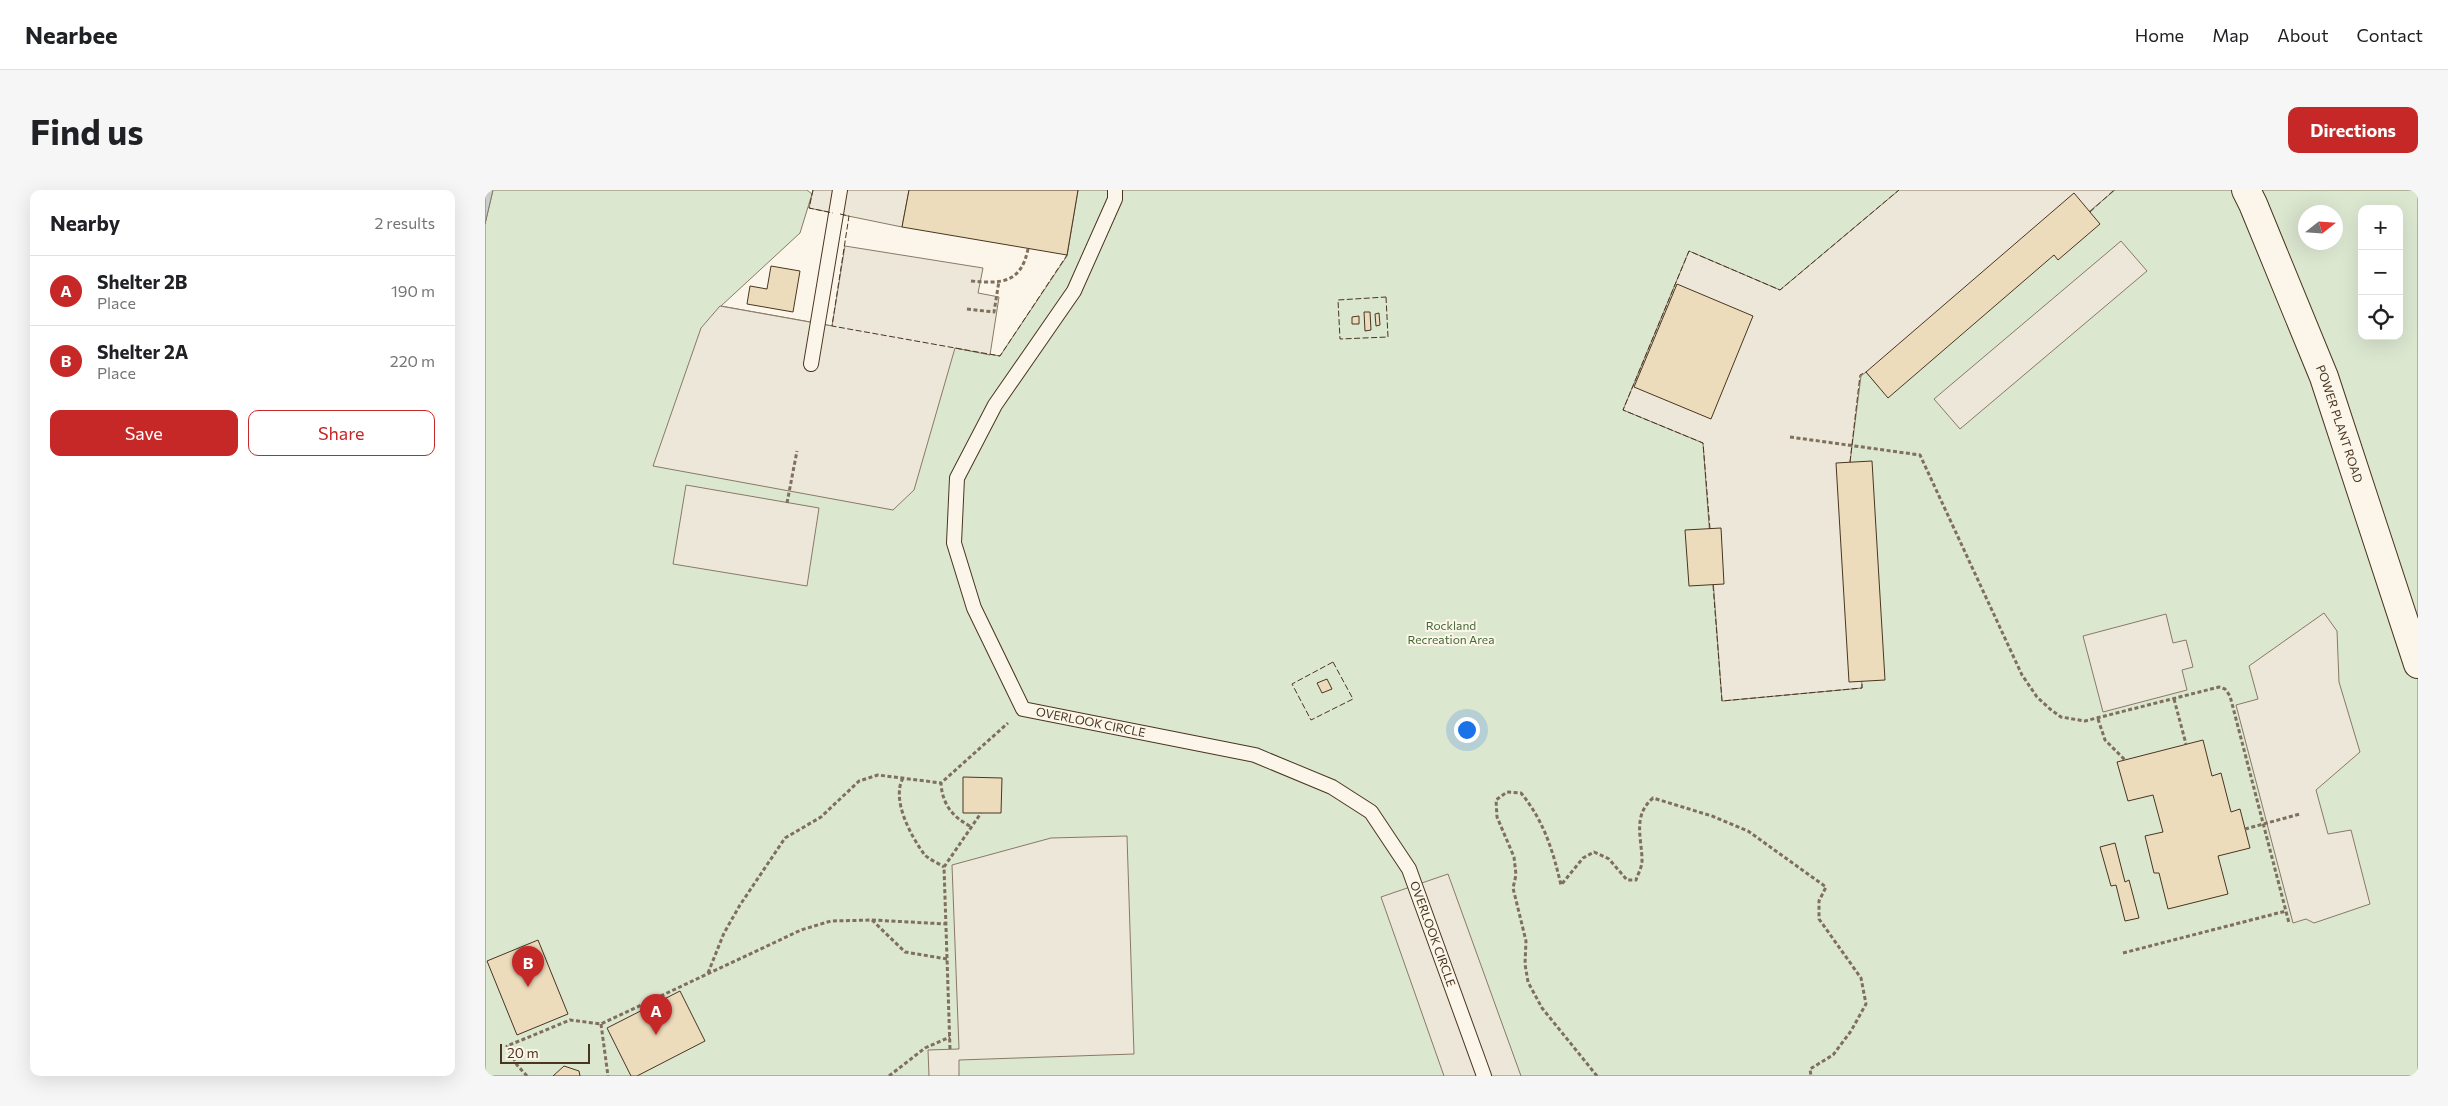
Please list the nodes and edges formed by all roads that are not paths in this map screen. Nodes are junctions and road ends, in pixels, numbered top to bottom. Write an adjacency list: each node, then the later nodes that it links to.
1 (840, 190): 4 (lane)
2 (1115, 190): 6 (lane, OVERLOOK CIRCLE)
3 (2246, 190): 5 (street, POWER PLANT ROAD)
4 (811, 364)
5 (2418, 664)
6 (1484, 1076)

